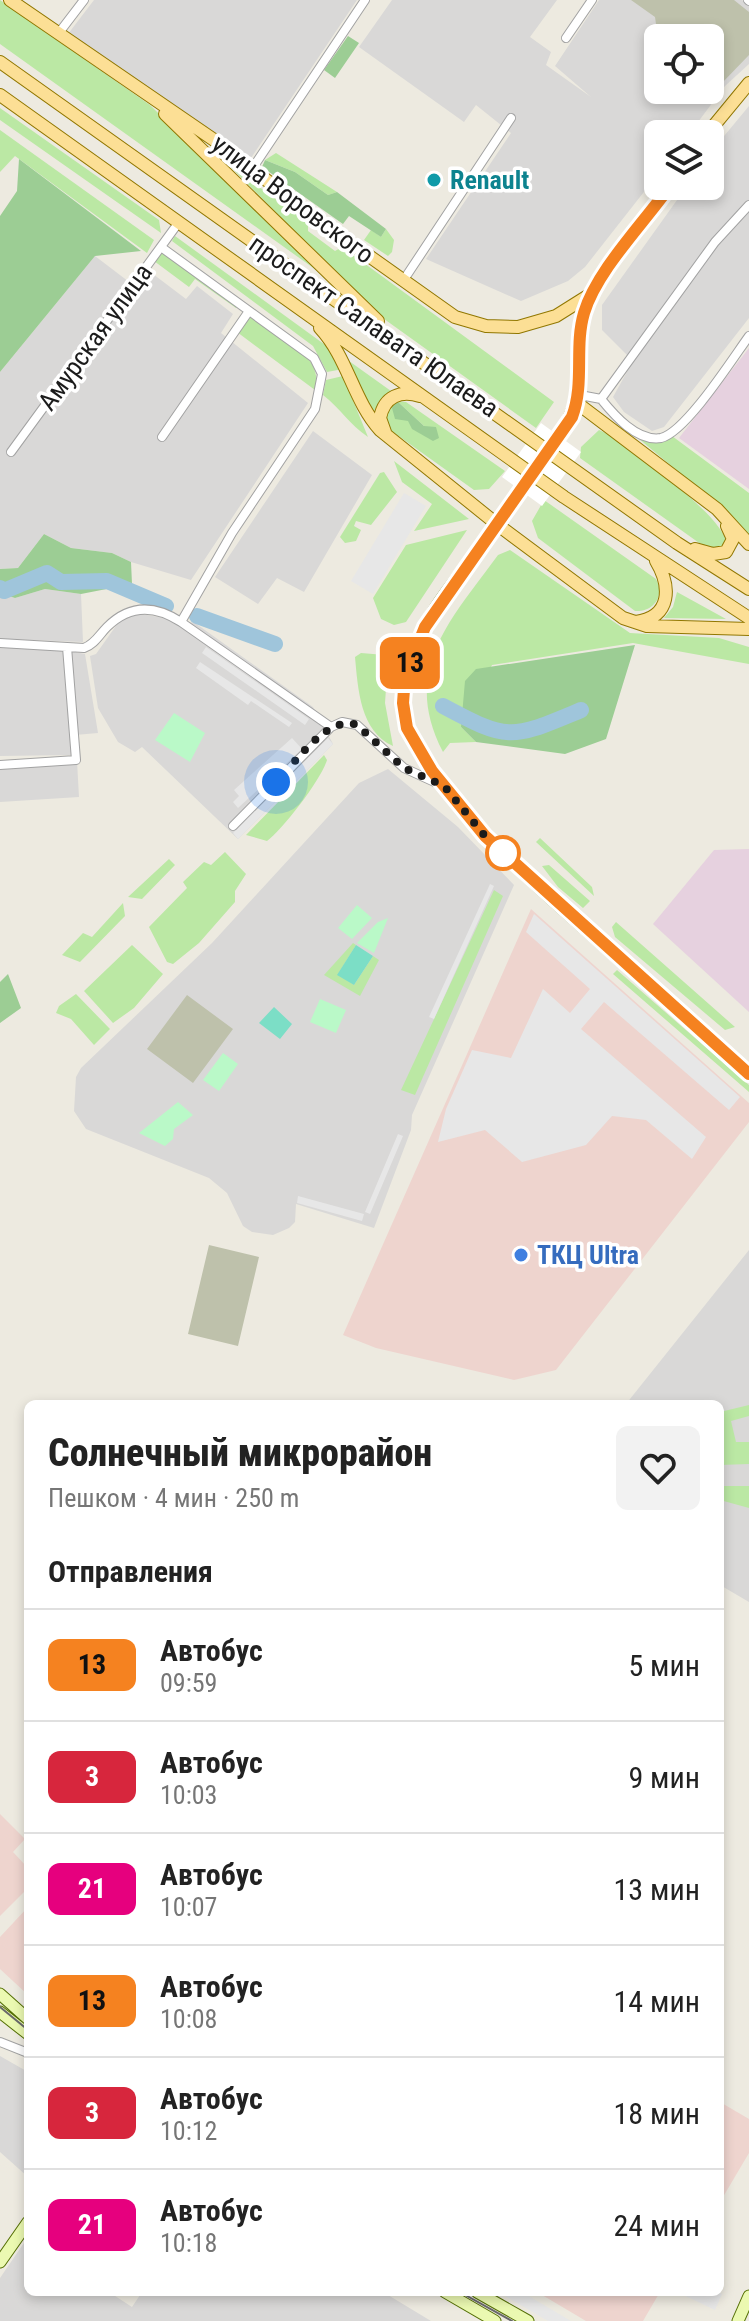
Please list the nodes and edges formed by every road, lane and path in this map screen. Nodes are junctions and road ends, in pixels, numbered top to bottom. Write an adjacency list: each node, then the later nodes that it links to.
1 (10, 0): 5 (main road, улица Воровского)
2 (84, 0): 5 (street)
3 (365, 0): 13 (street)
4 (592, 0): 6 (street)
5 (58, 34): 9 (main road, улица Воровского)
6 (566, 38)
7 (0, 62): 23 (main road, проспект Салавата Юлаева)
8 (749, 83): 12 (main road)
9 (142, 92): 13 (main road, улица Воровского); 23 (main road)
10 (0, 95): 16 (main road, проспект Салавата Юлаева)
11 (511, 118): 18 (street)
12 (719, 120)
13 (252, 169): 18 (main road, улица Воровского)
14 (660, 200): 19 (main road)
15 (749, 205): 26 (street)
16 (179, 222): 17 (street, Амурская улица); 20 (main road, проспект Салавата Юлаева)
17 (161, 247): 21 (street); 29 (street, Амурская улица)
18 (403, 281): 19 (main road, улица Воровского)
19 (591, 294): 25 (main road)
20 (301, 309): 24 (main road, проспект Салавата Юлаева); 28 (main road)
21 (249, 311): 27 (street); 38 (street)
22 (749, 336): 26 (street)
23 (419, 358): 32 (main road, проспект Салавата Юлаева)
24 (426, 398): 28 (main road); 34 (main road, проспект Салавата Юлаева)
25 (579, 399): 26 (street); 30 (main road); 31 (main road, bridge)
26 (601, 399)
27 (162, 437)
28 (389, 438): 31 (main road)
29 (11, 452)
30 (717, 509): 32 (main road); 33 (main road)
31 (498, 525): 37 (main road); 44 (main road)
32 (677, 543): 35 (main road, проспект Салавата Юлаева)
33 (749, 544)
34 (654, 558): 36 (main road, проспект Салавата Юлаева); 37 (main road)
35 (749, 589)
36 (749, 618)
37 (629, 621): 39 (main road)
38 (181, 622): 41 (street); 42 (street)
39 (749, 629)
40 (0, 643): 41 (street)
41 (67, 647): 43 (street)
42 (331, 727): 44 (street); 45 (street)
43 (0, 765)
44 (444, 786): 46 (main road)
45 (233, 826)
46 (749, 1074)
47 (0, 1994): 49 (main road)
48 (0, 2012): 50 (main road)
49 (24, 2015)
50 (24, 2031)
51 (0, 2042): 52 (street)
52 (24, 2051)
53 (24, 2228): 54 (main road)
54 (0, 2262)
55 (452, 2296): 58 (main road)
56 (484, 2296): 59 (main road)
57 (749, 2296): 60 (main road)
58 (495, 2321)
59 (528, 2321)
60 (738, 2321)

